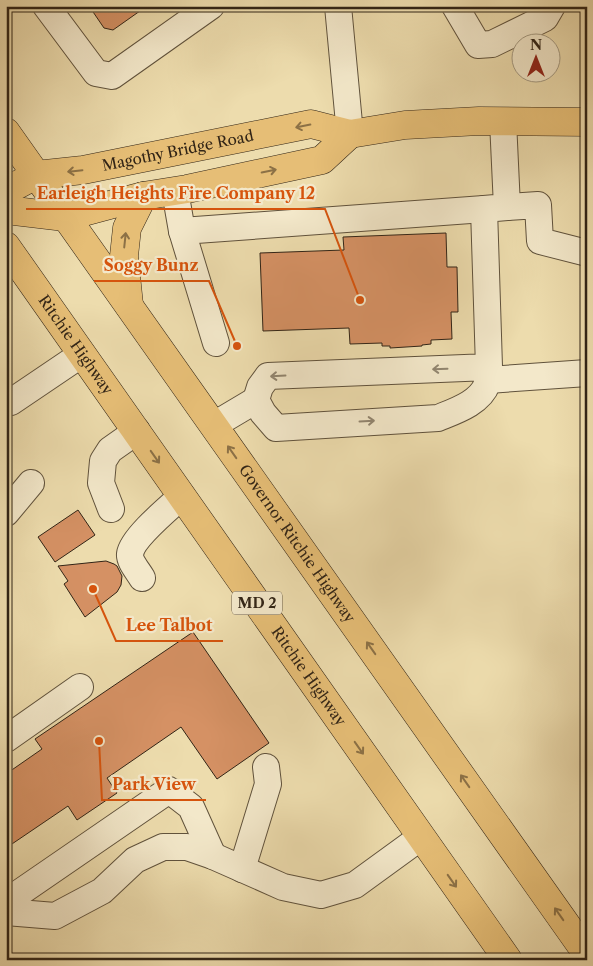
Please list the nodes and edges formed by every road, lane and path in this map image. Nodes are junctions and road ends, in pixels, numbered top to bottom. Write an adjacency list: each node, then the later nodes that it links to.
1 (46, 6): 2 (lane)
2 (211, 6)
3 (338, 6): 9 (lane)
4 (455, 6): 5 (lane)
5 (552, 6)
6 (503, 122): 7 (main road, Magothy Bridge Road); 9 (main road, Magothy Bridge Road); 14 (lane)
7 (587, 122)
8 (6, 132): 10 (main road, Governor Ritchie Highway)
9 (350, 134): 10 (main road, Magothy Bridge Road, one-way to 10); 12 (main road, one-way to 9)
10 (36, 175): 11 (main road, Magothy Bridge Road); 16 (main road, Governor Ritchie Highway)
11 (6, 191)
12 (175, 191): 13 (main road); 17 (lane)
13 (143, 196): 16 (main road); 20 (main road, one-way to 13)
14 (496, 208): 17 (lane); 19 (lane); 23 (lane)
15 (6, 210): 16 (main road)
16 (65, 217): 20 (main road, Governor Ritchie Highway)
17 (182, 231): 21 (lane)
18 (6, 246): 22 (main road, Ritchie Highway / MD 2)
19 (587, 253)
20 (129, 306): 27 (main road, Governor Ritchie Highway)
21 (216, 343)
22 (82, 354): 26 (lane); 28 (main road, Ritchie Highway / MD 2)
23 (488, 373): 24 (lane); 25 (lane, one-way to 25); 25 (lane, one-way to 23)
24 (587, 373)
25 (256, 400): 27 (lane)
26 (6, 403)
27 (214, 425): 42 (main road, Governor Ritchie Highway, one-way to 27)
28 (137, 431): 30 (main road, Ritchie Highway / MD 2, one-way to 30); 31 (lane)
29 (31, 483): 32 (lane)
30 (182, 496): 33 (lane); 37 (main road, Ritchie Highway / MD 2, one-way to 37)
31 (111, 509)
32 (6, 513)
33 (142, 578)
34 (80, 687): 35 (lane)
35 (6, 739)
36 (266, 767): 39 (lane)
37 (421, 837): 39 (lane); 43 (main road, Ritchie Highway / MD 2, one-way to 43)
38 (213, 856): 39 (lane); 40 (lane); 41 (lane)
39 (242, 868)
40 (6, 902)
41 (6, 912)
42 (587, 954)
43 (508, 960)

